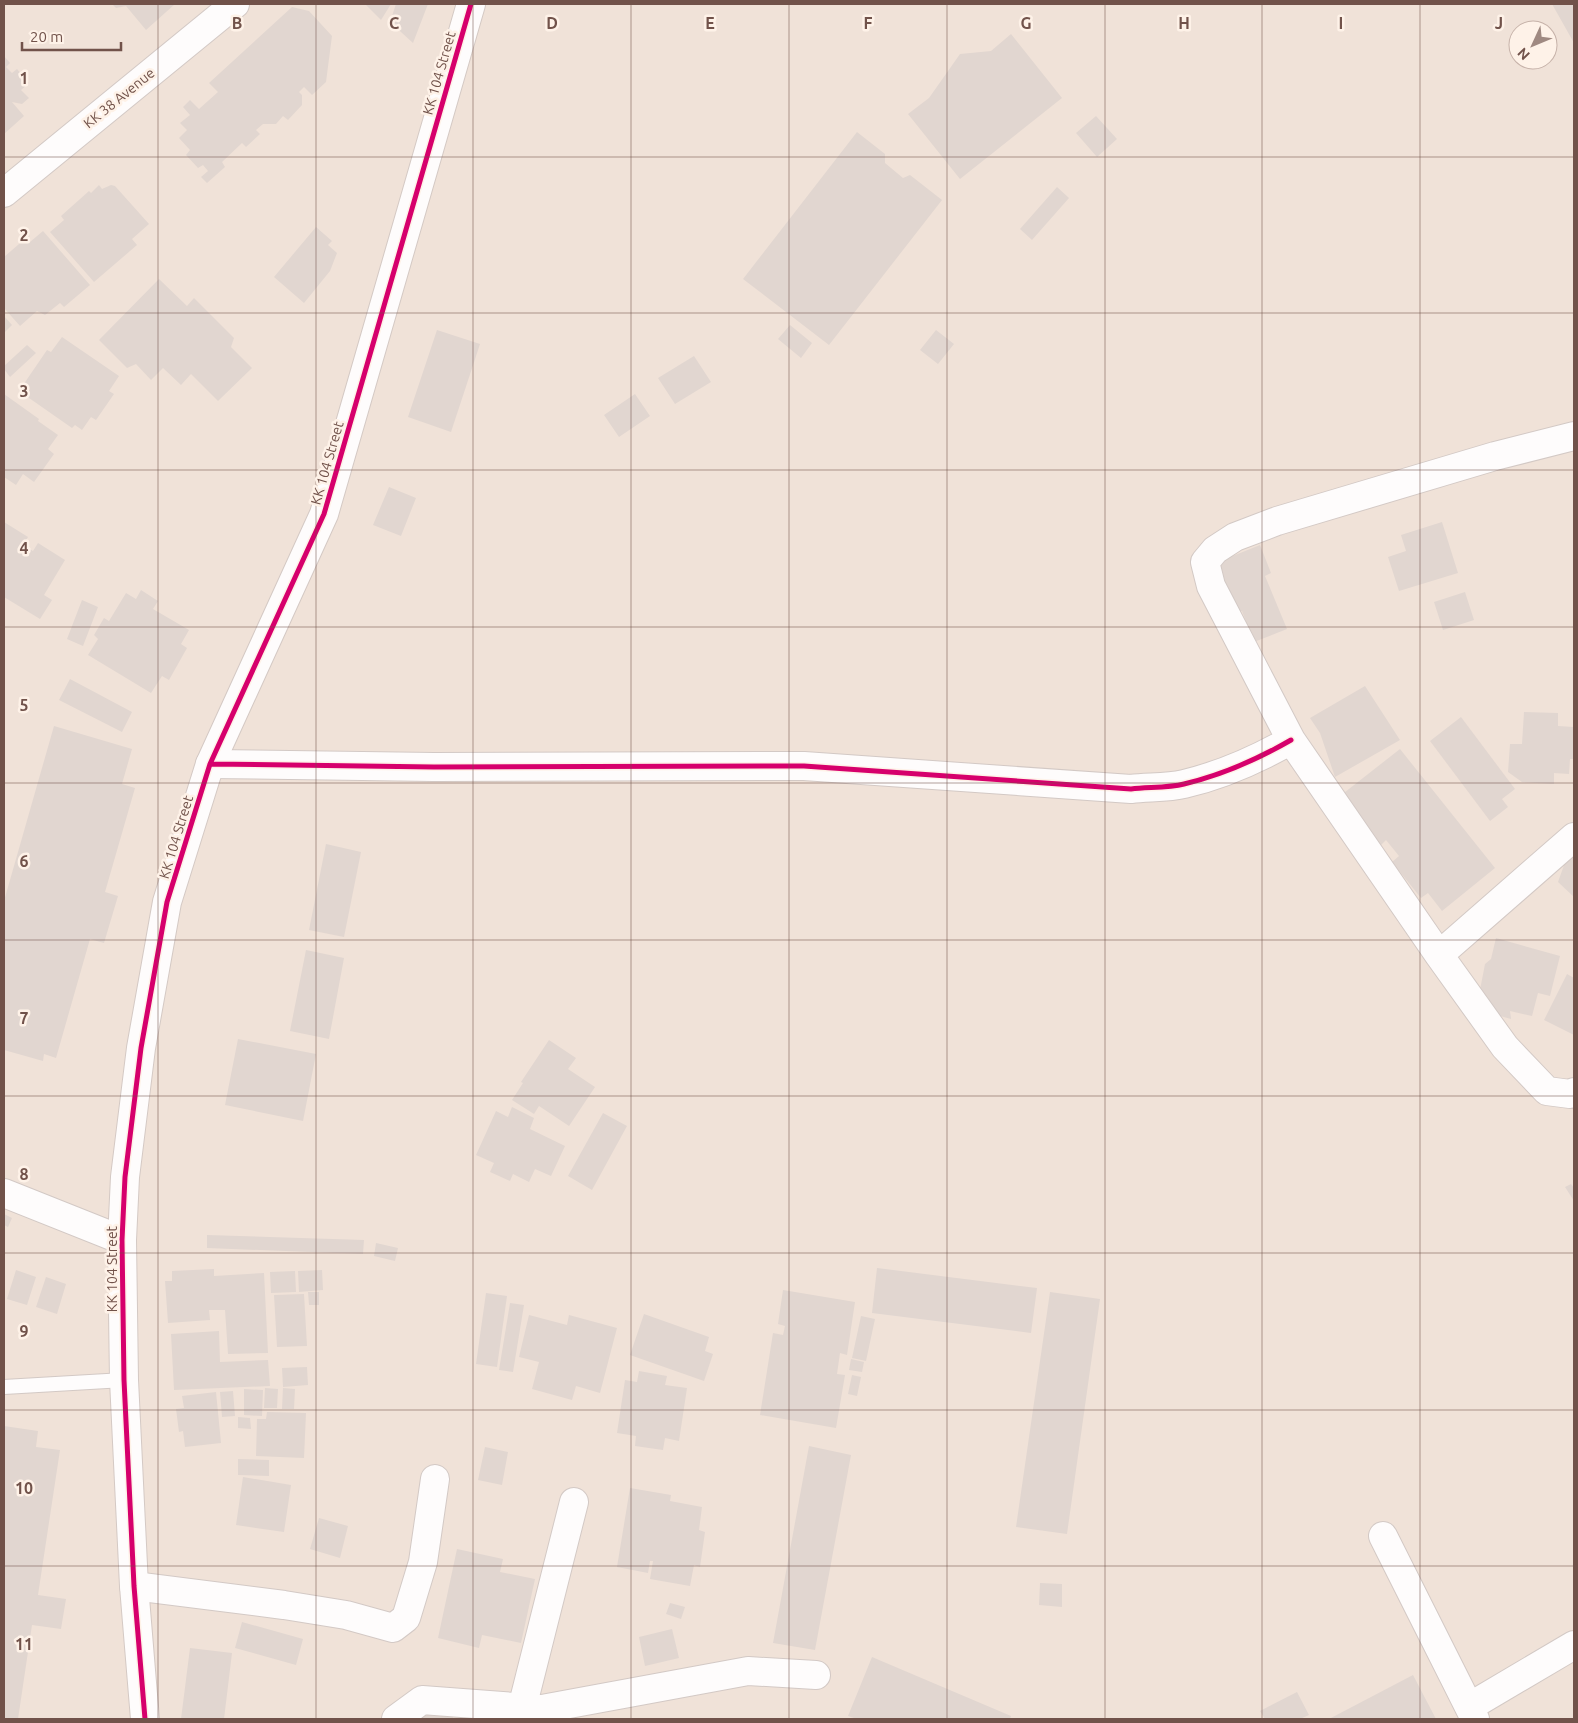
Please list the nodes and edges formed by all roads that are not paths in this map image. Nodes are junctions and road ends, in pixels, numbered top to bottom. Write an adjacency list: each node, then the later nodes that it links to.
1 (235, 4): 3 (street, KK 38 Avenue)
2 (471, 4): 6 (street, KK 104 Street)
3 (4, 193)
4 (1574, 436): 5 (street)
5 (1291, 740): 6 (street); 8 (street)
6 (210, 764): 11 (street, KK 104 Street)
7 (1574, 836): 8 (street)
8 (1439, 955): 9 (street)
9 (1574, 1092)
10 (4, 1193): 11 (street)
11 (122, 1240): 12 (street, KK 104 Street)
12 (124, 1380): 13 (lane); 17 (street, KK 104 Street)
13 (4, 1387)
14 (435, 1479): 17 (street)
15 (574, 1502): 20 (street)
16 (1382, 1536): 21 (street)
17 (134, 1586): 22 (street, KK 104 Street)
18 (1574, 1645): 21 (street)
19 (816, 1675): 20 (street)
20 (535, 1712): 23 (street)
21 (1472, 1713)
22 (145, 1719)
23 (396, 1719)

